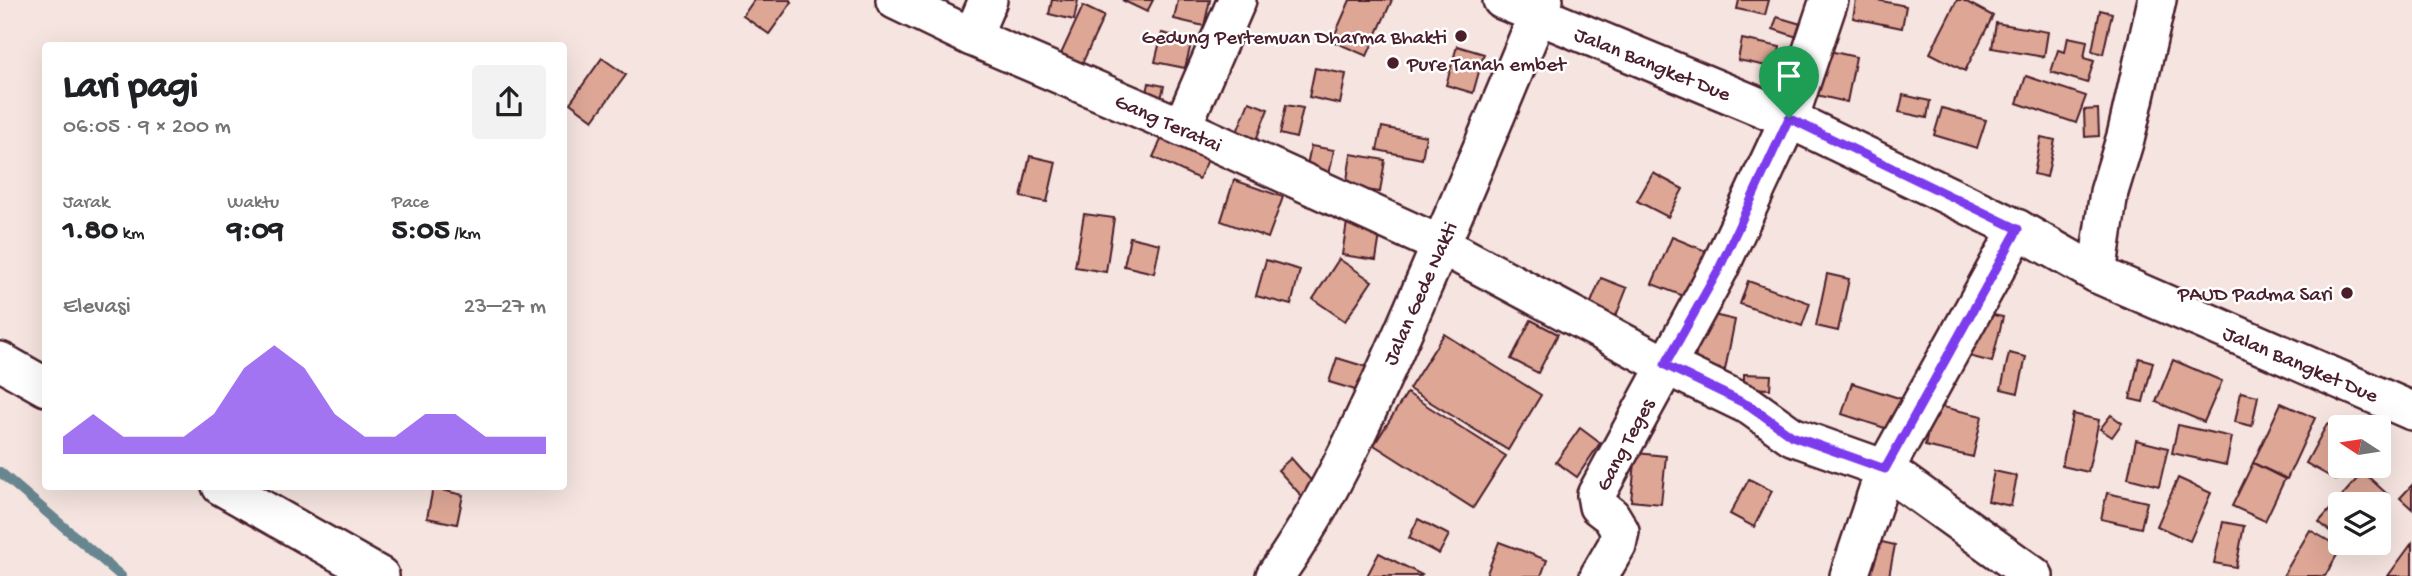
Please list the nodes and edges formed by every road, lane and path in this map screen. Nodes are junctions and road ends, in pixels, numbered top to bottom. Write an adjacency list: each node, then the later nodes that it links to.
1 (895, 0): 8 (street, Gang Teratai)
2 (988, 0): 8 (street)
3 (1237, 0): 10 (street)
4 (1502, 0): 7 (street, Jalan Bangket Due)
5 (1829, 0): 9 (street, Gang Teges)
6 (2157, 0): 13 (street)
7 (1541, 8): 9 (street, Jalan Bangket Due); 12 (street, Jalan Gede Nakti)
8 (972, 37): 10 (street, Gang Teratai)
9 (1789, 118): 11 (street, Jalan Bangket Due); 15 (street, Gang Teges)
10 (1182, 127): 12 (street, Gang Teratai)
11 (2018, 229): 13 (street, Jalan Bangket Due); 18 (street)
12 (1441, 244): 15 (street, Gang Teratai); 21 (street, Jalan Gede Nakti)
13 (2097, 274): 17 (street, Jalan Bangket Due)
14 (0, 361): 16 (street)
15 (1665, 365): 18 (street, Gang Teratai); 22 (street, Gang Teges)
16 (42, 385)
17 (2412, 411)
18 (1885, 469): 23 (street); 24 (street, Gang Teratai)
19 (228, 490): 20 (street)
20 (380, 576)
21 (1275, 576)
22 (1599, 576)
23 (1849, 576)
24 (2034, 576)

